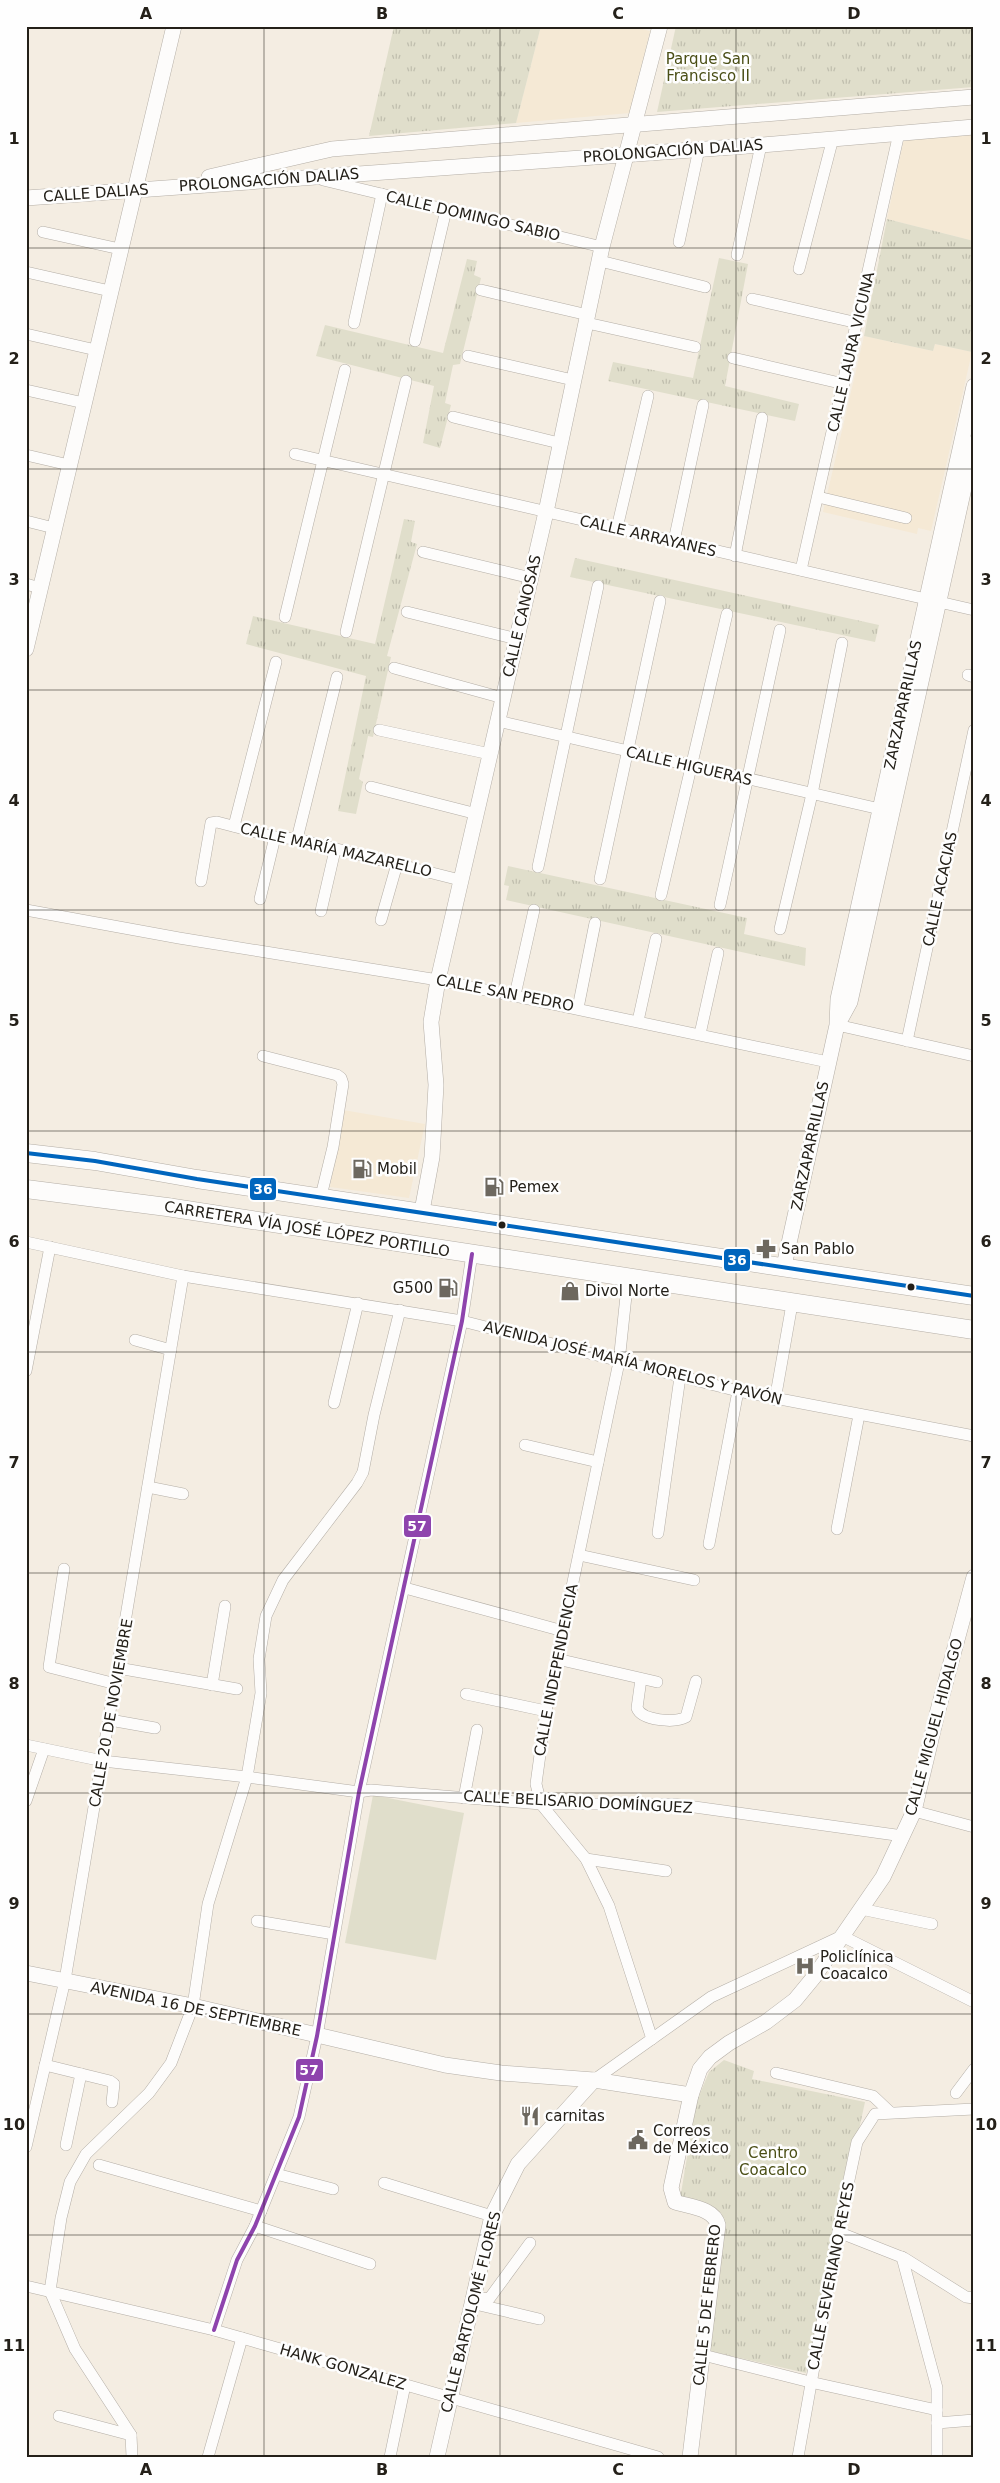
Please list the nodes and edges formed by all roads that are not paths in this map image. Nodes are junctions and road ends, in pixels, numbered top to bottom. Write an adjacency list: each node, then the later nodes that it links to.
1 (174, 26): 13 (street)
2 (660, 26): 4 (street, CALLE CANOSAS)
3 (974, 96): 4 (street, PROLONGACIÓN DALIAS)
4 (636, 122): 10 (street, CALLE CANOSAS); 12 (street, PROLONGACIÓN DALIAS)
5 (974, 127): 6 (street, PROLONGACIÓN DALIAS)
6 (899, 133): 7 (street, PROLONGACIÓN DALIAS); 30 (street, CALLE LAURA VICUNA)
7 (833, 138): 8 (street, PROLONGACIÓN DALIAS); 22 (street)
8 (761, 145): 9 (street, PROLONGACIÓN DALIAS); 21 (street)
9 (699, 149): 10 (street, PROLONGACIÓN DALIAS); 18 (street)
10 (628, 154): 11 (street, PROLONGACIÓN DALIAS); 20 (street, CALLE CANOSAS)
11 (314, 178): 12 (street, PROLONGACIÓN DALIAS); 14 (street, CALLE DOMINGO SABIO)
12 (166, 187): 13 (street, CALLE DALIAS)
13 (134, 190): 15 (street, CALLE DALIAS); 19 (street)
14 (382, 194): 16 (street, CALLE DOMINGO SABIO); 29 (street)
15 (26, 198)
16 (446, 210): 20 (street, CALLE DOMINGO SABIO); 32 (street)
17 (43, 232): 19 (street)
18 (679, 242)
19 (120, 249): 26 (street)
20 (601, 254): 24 (street, CALLE DOMINGO SABIO); 28 (street, CALLE CANOSAS)
21 (737, 255)
22 (799, 269)
23 (26, 272): 26 (street)
24 (706, 287)
25 (481, 290): 28 (street)
26 (110, 291): 34 (street)
27 (752, 299): 30 (street)
28 (587, 319): 33 (street); 38 (street, CALLE CANOSAS)
29 (354, 323)
30 (858, 323): 40 (street, CALLE LAURA VICUNA)
31 (26, 334): 34 (street)
32 (415, 341)
33 (695, 347)
34 (90, 349): 44 (street)
35 (468, 356): 38 (street)
36 (733, 358): 40 (street)
37 (345, 370): 52 (street)
38 (573, 380): 48 (street, CALLE CANOSAS)
39 (406, 381): 54 (street)
40 (844, 384): 55 (street, CALLE LAURA VICUNA)
41 (974, 386): 68 (street, ZARZAPARRILLAS)
42 (26, 390): 44 (street)
43 (648, 396): 60 (street)
44 (84, 403): 53 (street)
45 (703, 405): 61 (street)
46 (453, 417): 48 (street)
47 (762, 418): 63 (street)
48 (559, 443): 56 (street, CALLE CANOSAS)
49 (974, 443): 68 (street, ZARZAPARRILLAS)
50 (295, 454): 52 (street, CALLE ARRAYANES)
51 (26, 455): 53 (street)
52 (323, 460): 54 (street, CALLE ARRAYANES); 73 (street)
53 (64, 464): 59 (street)
54 (385, 474): 56 (street, CALLE ARRAYANES); 75 (street)
55 (818, 497): 57 (street); 64 (street, CALLE LAURA VICUNA)
56 (546, 512): 60 (street, CALLE ARRAYANES); 65 (street, CALLE CANOSAS)
57 (906, 518)
58 (26, 521): 59 (street)
59 (54, 528): 66 (street)
60 (618, 528): 61 (street, CALLE ARRAYANES)
61 (674, 541): 63 (street, CALLE ARRAYANES)
62 (423, 552): 65 (street)
63 (734, 556): 64 (street, CALLE ARRAYANES)
64 (802, 570): 68 (street, CALLE ARRAYANES)
65 (531, 578): 76 (street, CALLE CANOSAS)
66 (33, 586): 78 (street)
67 (598, 586): 86 (street)
68 (933, 600): 70 (street, CALLE ARRAYANES); 93 (street, ZARZAPARRILLAS); 119 (street, ZARZAPARRILLAS)
69 (660, 601): 87 (street)
70 (974, 610)
71 (407, 612): 76 (street)
72 (728, 614): 89 (street)
73 (285, 617)
74 (780, 630): 90 (street)
75 (346, 632)
76 (517, 639): 82 (street, CALLE CANOSAS)
77 (842, 643): 92 (street)
78 (26, 648)
79 (276, 662): 95 (street)
80 (394, 668): 82 (street)
81 (337, 677): 97 (street)
82 (503, 698): 83 (street, CALLE CANOSAS)
83 (498, 721): 86 (street, CALLE HIGUERAS); 88 (street, CALLE CANOSAS)
84 (379, 730): 88 (street)
85 (973, 734): 121 (street, CALLE ACACIAS)
86 (566, 737): 87 (street, CALLE HIGUERAS); 100 (street)
87 (628, 752): 89 (street, CALLE HIGUERAS); 101 (street)
88 (490, 754): 94 (street, CALLE CANOSAS)
89 (691, 767): 90 (street, CALLE HIGUERAS); 104 (street)
90 (746, 779): 92 (street, CALLE HIGUERAS); 106 (street)
91 (371, 787): 94 (street)
92 (812, 794): 93 (street, CALLE HIGUERAS); 112 (street)
93 (880, 809): 119 (street, ZARZAPARRILLAS)
94 (477, 814): 102 (street, CALLE CANOSAS)
95 (234, 826): 96 (street, CALLE MARÍA MAZARELLO); 103 (street, CALLE MARÍA MAZARELLO)
96 (275, 837): 97 (street, CALLE MARÍA MAZARELLO); 105 (street)
97 (297, 840): 98 (street, CALLE MARÍA MAZARELLO)
98 (335, 850): 99 (street, CALLE MARÍA MAZARELLO); 109 (street)
99 (397, 864): 102 (street, CALLE MARÍA MAZARELLO); 110 (street)
100 (538, 867)
101 (600, 879)
102 (460, 880): 115 (street, CALLE CANOSAS)
103 (200, 881)
104 (661, 895)
105 (260, 899)
106 (720, 905)
107 (26, 910): 115 (street, CALLE SAN PEDRO)
108 (534, 910): 116 (street)
109 (321, 911)
110 (381, 920)
111 (596, 923): 117 (street)
112 (780, 930)
113 (656, 939): 118 (street)
114 (718, 953): 120 (street)
115 (438, 980): 116 (street, CALLE SAN PEDRO); 130 (street, CALLE CANOSAS)
116 (515, 995): 117 (street, CALLE SAN PEDRO)
117 (578, 1008): 118 (street, CALLE SAN PEDRO)
118 (638, 1021): 120 (street, CALLE SAN PEDRO)
119 (837, 1026): 121 (street); 124 (street, ZARZAPARRILLAS)
120 (700, 1034): 124 (street, CALLE SAN PEDRO)
121 (908, 1041): 122 (street)
122 (973, 1052)
123 (263, 1056): 128 (street)
124 (828, 1062): 134 (street, ZARZAPARRILLAS)
125 (26, 1154): 128 (main road)
126 (26, 1179): 129 (main road)
127 (26, 1189): 129 (main road, CARRETERA VÍA JOSÉ LÓPEZ PORTILLO)
128 (321, 1196): 130 (main road)
129 (167, 1207): 133 (main road, CARRETERA VÍA JOSÉ LÓPEZ PORTILLO)
130 (422, 1211): 134 (main road)
131 (26, 1242): 132 (street, AVENIDA JOSÉ MARÍA MORELOS Y PAVÓN)
132 (50, 1247): 135 (street, AVENIDA JOSÉ MARÍA MORELOS Y PAVÓN); 142 (street)
133 (472, 1254): 136 (main road, CARRETERA VÍA JOSÉ LÓPEZ PORTILLO); 141 (street)
134 (784, 1266): 137 (main road)
135 (183, 1276): 138 (street, AVENIDA JOSÉ MARÍA MORELOS Y PAVÓN); 145 (street, CALLE 20 DE NOVIEMBRE)
136 (628, 1277): 139 (main road, CARRETERA VÍA JOSÉ LÓPEZ PORTILLO); 146 (street, CALLE INDEPENDENCIA)
137 (974, 1296)
138 (358, 1303): 140 (street, AVENIDA JOSÉ MARÍA MORELOS Y PAVÓN); 151 (street)
139 (792, 1304): 143 (main road, CARRETERA VÍA JOSÉ LÓPEZ PORTILLO); 150 (street)
140 (400, 1310): 141 (street, AVENIDA JOSÉ MARÍA MORELOS Y PAVÓN); 184 (street)
141 (462, 1321): 146 (street, AVENIDA JOSÉ MARÍA MORELOS Y PAVÓN); 165 (street)
142 (31, 1323): 147 (street)
143 (974, 1330)
144 (134, 1340): 145 (street)
145 (171, 1350): 156 (street, CALLE 20 DE NOVIEMBRE)
146 (618, 1362): 148 (street, AVENIDA JOSÉ MARÍA MORELOS Y PAVÓN); 155 (street, CALLE INDEPENDENCIA)
147 (26, 1371)
148 (680, 1377): 149 (street, AVENIDA JOSÉ MARÍA MORELOS Y PAVÓN); 159 (street)
149 (738, 1391): 150 (street, AVENIDA JOSÉ MARÍA MORELOS Y PAVÓN); 160 (street)
150 (775, 1400): 152 (street, AVENIDA JOSÉ MARÍA MORELOS Y PAVÓN)
151 (334, 1403)
152 (859, 1415): 153 (street, AVENIDA JOSÉ MARÍA MORELOS Y PAVÓN); 158 (street)
153 (974, 1436)
154 (525, 1445): 155 (street)
155 (598, 1462): 161 (street, CALLE INDEPENDENCIA)
156 (148, 1487): 157 (street); 169 (street, CALLE 20 DE NOVIEMBRE)
157 (183, 1494)
158 (837, 1529)
159 (658, 1533)
160 (708, 1544)
161 (579, 1555): 164 (street); 167 (street, CALLE INDEPENDENCIA)
162 (64, 1570): 173 (street)
163 (974, 1576): 189 (street, CALLE MIGUEL HIDALGO)
164 (694, 1580)
165 (405, 1588): 167 (street); 185 (street)
166 (225, 1606): 174 (street)
167 (563, 1631): 168 (street, CALLE INDEPENDENCIA)
168 (557, 1659): 170 (street); 177 (street, CALLE INDEPENDENCIA)
169 (118, 1668): 173 (street, CALLE 20 DE NOVIEMBRE); 174 (street)
170 (641, 1679): 171 (street); 172 (street)
171 (696, 1681)
172 (658, 1682)
173 (116, 1684): 178 (street, CALLE 20 DE NOVIEMBRE)
174 (212, 1685): 175 (street)
175 (237, 1689)
176 (466, 1694): 177 (street)
177 (546, 1711): 188 (street, CALLE INDEPENDENCIA)
178 (110, 1720): 179 (street); 183 (street, CALLE 20 DE NOVIEMBRE)
179 (155, 1728)
180 (477, 1730): 186 (street)
181 (26, 1745): 182 (street, CALLE BELISARIO DOMÍNGUEZ)
182 (44, 1749): 183 (street, CALLE BELISARIO DOMÍNGUEZ); 187 (street)
183 (103, 1761): 184 (street, CALLE BELISARIO DOMÍNGUEZ); 200 (street, CALLE 20 DE NOVIEMBRE)
184 (247, 1777): 185 (street, CALLE BELISARIO DOMÍNGUEZ); 202 (street)
185 (359, 1792): 186 (street, CALLE BELISARIO DOMÍNGUEZ); 197 (street)
186 (464, 1798): 188 (street, CALLE BELISARIO DOMÍNGUEZ)
187 (26, 1801)
188 (541, 1804): 191 (street, CALLE BELISARIO DOMÍNGUEZ); 192 (street, CALLE INDEPENDENCIA)
189 (914, 1811): 190 (street); 191 (street, CALLE MIGUEL HIDALGO)
190 (974, 1827)
191 (903, 1836): 194 (street, CALLE MIGUEL HIDALGO)
192 (586, 1860): 193 (street); 204 (street, CALLE INDEPENDENCIA)
193 (666, 1871)
194 (861, 1909): 196 (street); 198 (street, CALLE MIGUEL HIDALGO)
195 (257, 1921): 197 (street)
196 (932, 1924)
197 (334, 1934): 203 (street)
198 (842, 1936): 201 (street); 204 (street); 211 (street, CALLE MIGUEL HIDALGO)
199 (26, 1973): 200 (street, AVENIDA 16 DE SEPTIEMBRE)
200 (65, 1980): 202 (street, AVENIDA 16 DE SEPTIEMBRE); 205 (street, CALLE 20 DE NOVIEMBRE)
201 (974, 2002)
202 (193, 2006): 203 (street, AVENIDA 16 DE SEPTIEMBRE); 229 (street)
203 (317, 2036): 209 (street, AVENIDA 16 DE SEPTIEMBRE); 218 (street)
204 (652, 2039): 209 (street)
205 (45, 2065): 208 (street); 216 (street, CALLE 20 DE NOVIEMBRE)
206 (974, 2069): 210 (street)
207 (776, 2072): 214 (street)
208 (81, 2074): 212 (street); 215 (street)
209 (594, 2080): 211 (street, AVENIDA 16 DE SEPTIEMBRE); 222 (street, CALLE BARTOLOMÉ FLORES)
210 (956, 2093)
211 (691, 2096): 235 (street, CALLE 5 DE FEBRERO)
212 (112, 2102)
213 (974, 2109): 214 (street, CALLE SEVERIANO REYES)
214 (890, 2112): 224 (street, CALLE SEVERIANO REYES)
215 (66, 2145)
216 (26, 2147)
217 (99, 2165): 221 (street)
218 (276, 2174): 220 (street); 221 (street)
219 (384, 2183): 222 (street)
220 (333, 2189)
221 (261, 2211): 223 (street)
222 (492, 2216): 231 (street, CALLE BARTOLOMÉ FLORES)
223 (255, 2226): 227 (street); 233 (street)
224 (838, 2232): 226 (street); 236 (street, CALLE SEVERIANO REYES)
225 (530, 2243): 231 (street)
226 (902, 2257): 230 (street); 239 (street)
227 (370, 2264)
228 (26, 2286): 229 (street, HANK GONZALEZ)
229 (50, 2291): 233 (street, HANK GONZALEZ); 243 (street)
230 (974, 2298)
231 (474, 2300): 232 (street); 238 (street, CALLE BARTOLOMÉ FLORES)
232 (539, 2318)
233 (214, 2330): 234 (street, HANK GONZALEZ)
234 (242, 2338): 237 (street, HANK GONZALEZ); 246 (street)
235 (703, 2355): 236 (street); 249 (street, CALLE 5 DE FEBRERO)
236 (810, 2382): 239 (street); 250 (street, CALLE SEVERIANO REYES)
237 (405, 2385): 238 (street, HANK GONZALEZ); 247 (street)
238 (450, 2397): 244 (street, HANK GONZALEZ); 248 (street, CALLE BARTOLOMÉ FLORES)
239 (937, 2410): 242 (street)
240 (59, 2416): 243 (street)
241 (974, 2420): 242 (street)
242 (937, 2423): 251 (street)
243 (131, 2434): 245 (street)
244 (654, 2456)
245 (132, 2457)
246 (208, 2457)
247 (390, 2457)
248 (438, 2457)
249 (690, 2457)
250 (798, 2457)
251 (937, 2457)

